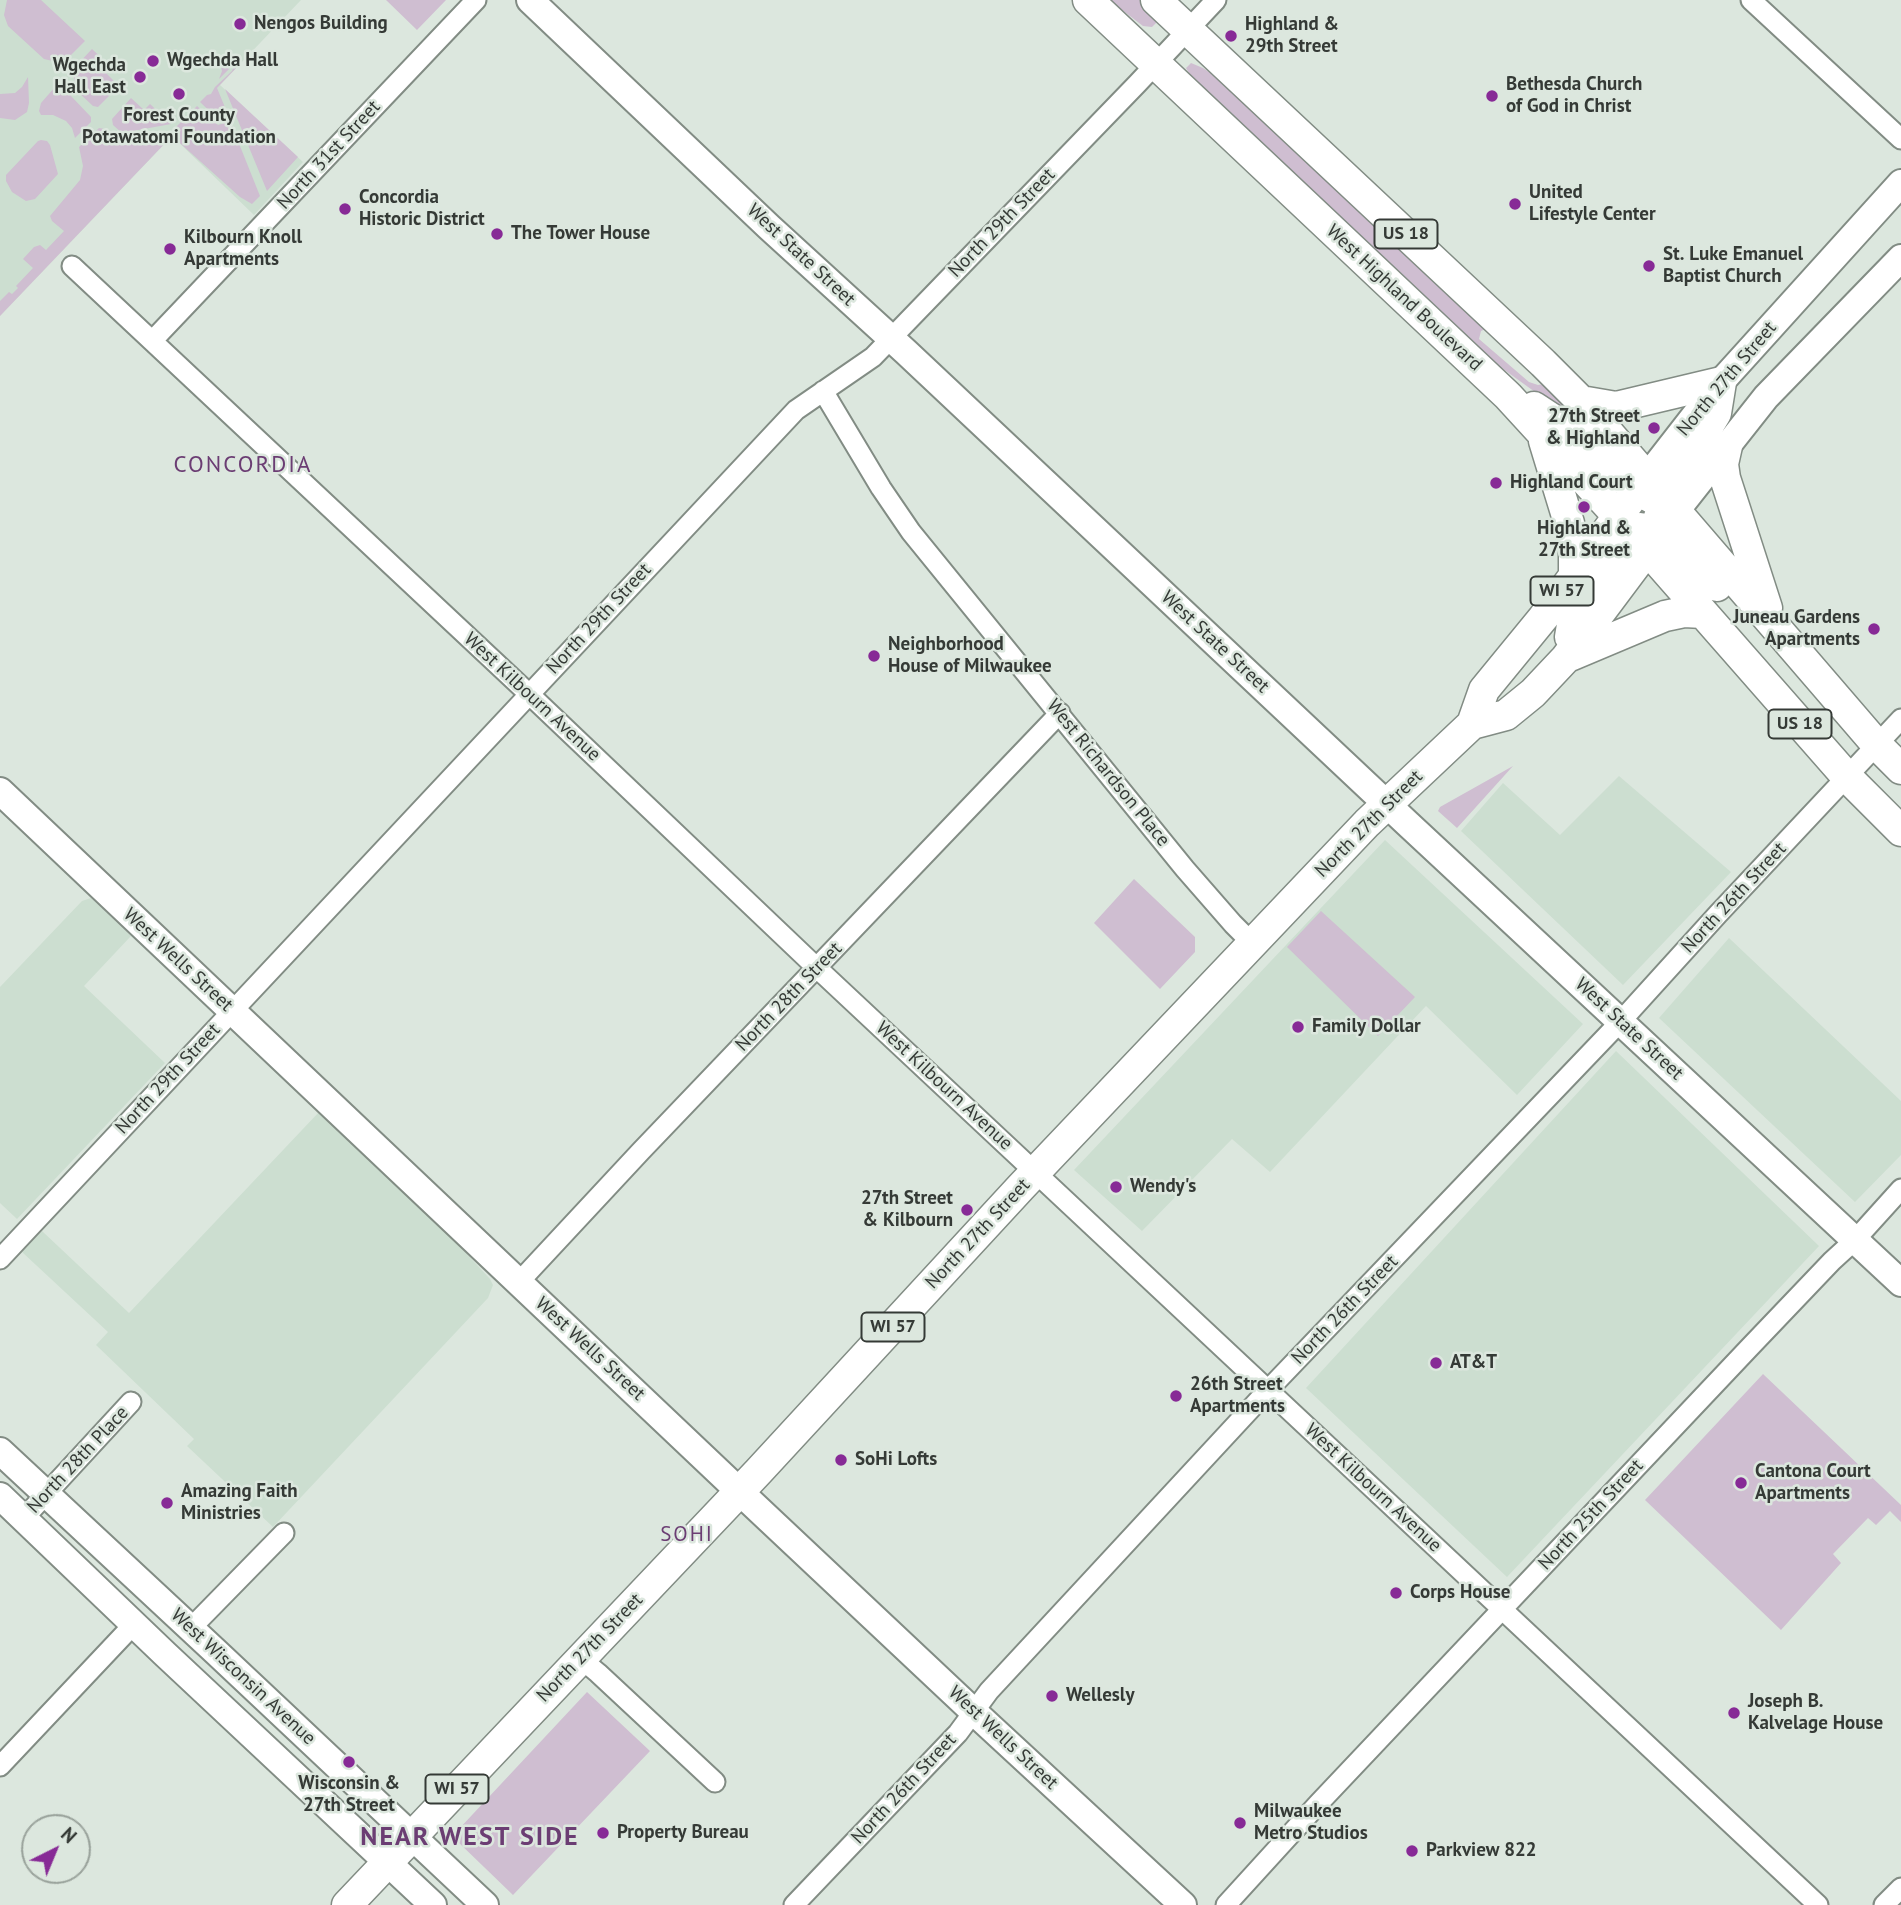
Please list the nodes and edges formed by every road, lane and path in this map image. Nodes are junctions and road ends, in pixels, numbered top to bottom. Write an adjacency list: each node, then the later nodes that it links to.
1 (476, 0): 14 (street, North 31st Street)
2 (530, 0): 13 (street, West State Street)
3 (1088, 0): 8 (main road, West Highland Boulevard / US 18)
4 (1156, 0): 7 (main road, US 18)
5 (1216, 0): 7 (street, North 29th Street)
6 (1755, 1): 9 (street)
7 (1188, 29): 8 (street, North 29th Street); 18 (main road, US 18)
8 (1156, 64): 13 (street, North 29th Street); 17 (main road, West Highland Boulevard / US 18)
9 (1901, 139)
10 (1901, 183): 15 (street, North 27th Street)
11 (1901, 258): 20 (street, North 27th Street)
12 (72, 266): 14 (street, West Kilbourn Avenue)
13 (891, 338): 16 (street, North 29th Street); 35 (street, West State Street)
14 (153, 340): 27 (street, West Kilbourn Avenue)
15 (1721, 382): 18 (main road); 21 (main road)
16 (823, 391): 27 (street, North 29th Street); 28 (street, West Richardson Place)
17 (1508, 396): 19 (main road, West Highland Boulevard / US 18); 21 (main road)
18 (1581, 401): 21 (main road, US 18)
19 (1540, 431): 22 (main road, West Highland Boulevard / US 18); 23 (main road)
20 (1727, 446): 21 (street, North 27th Street); 25 (main road)
21 (1657, 497): 22 (main road, North 27th Street / WI 57); 22 (main road, North 27th Street); 25 (main road, US 18)
22 (1639, 531): 23 (main road, North 27th Street / WI 57); 24 (main road, West Highland Boulevard / US 18); 25 (main road); 26 (main road, North 27th Street)
23 (1574, 575): 30 (main road, North 27th Street / WI 57)
24 (1703, 613): 26 (main road, WI 57); 33 (main road, US 18)
25 (1774, 625): 31 (main road, US 18)
26 (1566, 658): 30 (main road, North 27th Street / WI 57)
27 (528, 693): 38 (street, West Kilbourn Avenue); 39 (street, North 29th Street)
28 (1060, 713): 37 (street, West Richardson Place); 38 (street, North 28th Street)
29 (1901, 719): 31 (street, North 26th Street)
30 (1472, 724): 35 (main road, North 27th Street / WI 57)
31 (1877, 745): 32 (main road, US 18); 33 (street, North 26th Street)
32 (1901, 769)
33 (1847, 776): 36 (main road, US 18); 40 (street, North 26th Street)
34 (0, 791): 39 (street, West Wells Street)
35 (1388, 804): 37 (main road, North 27th Street / WI 57); 40 (street, West State Street)
36 (1901, 831)
37 (1253, 944): 41 (main road, North 27th Street / WI 57)
38 (817, 968): 41 (street, West Kilbourn Avenue); 45 (street, North 28th Street)
39 (232, 1010): 44 (street, North 29th Street); 45 (street, West Wells Street)
40 (1621, 1021): 43 (street, West State Street); 47 (street, North 26th Street)
41 (1035, 1172): 47 (street, West Kilbourn Avenue); 50 (main road, North 27th Street / WI 57)
42 (1901, 1189): 43 (street, North 25th Street)
43 (1855, 1240): 46 (street, West State Street); 55 (street, North 25th Street)
44 (0, 1259)
45 (519, 1282): 50 (street, West Wells Street)
46 (1901, 1283)
47 (1269, 1390): 55 (street, West Kilbourn Avenue); 60 (street, North 26th Street)
48 (131, 1402): 51 (street, North 28th Place)
49 (0, 1451): 51 (street, West Wisconsin Avenue)
50 (740, 1492): 59 (main road, North 27th Street / WI 57); 60 (street, West Wells Street)
51 (47, 1494): 53 (street, North 28th Place); 57 (street, West Wisconsin Avenue)
52 (0, 1496): 53 (street, West Wisconsin Avenue)
53 (24, 1518): 56 (street, West Wisconsin Avenue)
54 (284, 1533): 57 (street)
55 (1502, 1610): 71 (street, North 25th Street); 72 (street, West Kilbourn Avenue)
56 (134, 1624): 58 (street); 61 (street); 64 (street, West Wisconsin Avenue)
57 (191, 1628): 58 (street, West Wisconsin Avenue)
58 (216, 1651): 63 (street, West Wisconsin Avenue)
59 (580, 1658): 62 (street); 63 (main road, North 27th Street / WI 57)
60 (974, 1712): 69 (street, North 26th Street); 70 (street, West Wells Street)
61 (0, 1766)
62 (715, 1782)
63 (412, 1836): 64 (main road, North 27th Street / WI 57); 68 (street, West Wisconsin Avenue)
64 (387, 1861): 66 (main road, North 27th Street / WI 57); 67 (street, West Wisconsin Avenue)
65 (1901, 1888): 73 (street)
66 (347, 1905)
67 (433, 1905)
68 (485, 1905)
69 (794, 1905)
70 (1183, 1905)
71 (1226, 1905)
72 (1818, 1905)
73 (1884, 1905)

